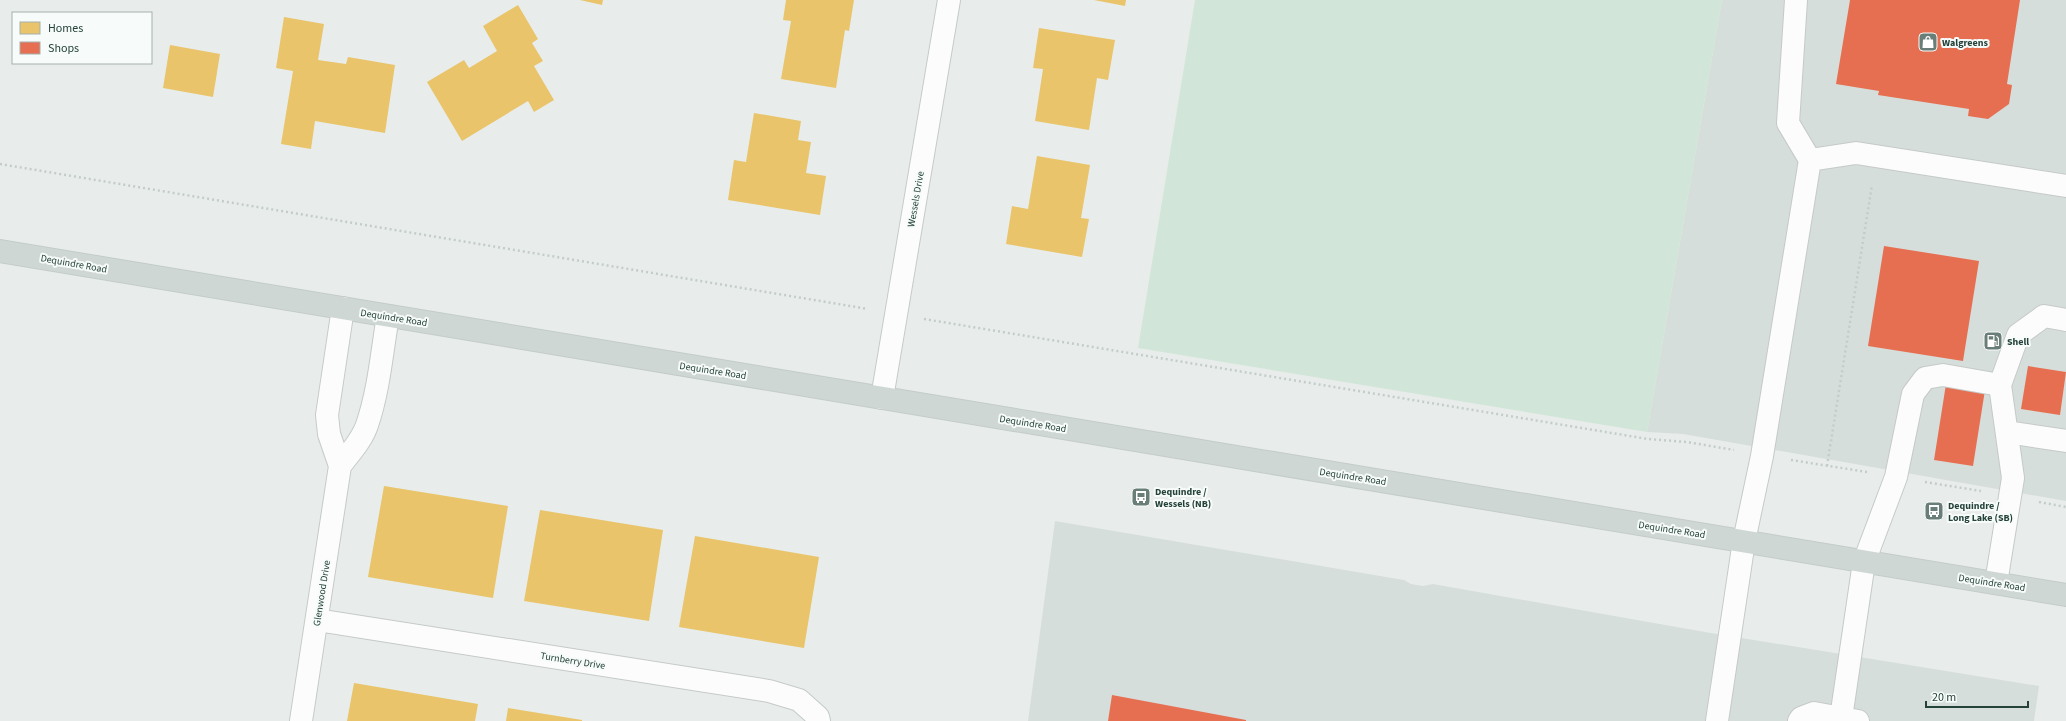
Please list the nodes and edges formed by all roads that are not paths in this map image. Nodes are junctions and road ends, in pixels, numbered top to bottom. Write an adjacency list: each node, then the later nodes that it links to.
1 (949, 0): 10 (street, Wessels Drive)
2 (1796, 0): 3 (street)
3 (1810, 160): 4 (street); 14 (street)
4 (2066, 186)
5 (0, 251): 6 (main road, Dequindre Road)
6 (343, 308): 7 (main road, Dequindre Road); 13 (street, Glenwood Drive)
7 (388, 316): 10 (main road, Dequindre Road); 13 (street, Glenwood Drive)
8 (2066, 320): 9 (street)
9 (2000, 385): 11 (street); 15 (street)
10 (882, 398): 14 (main road, Dequindre Road)
11 (2007, 432): 12 (street); 16 (street)
12 (2066, 441)
13 (340, 466): 18 (street, Glenwood Drive)
14 (1744, 541): 15 (main road, Dequindre Road); 22 (street)
15 (1864, 562): 16 (main road, Dequindre Road); 19 (street)
16 (1996, 583): 17 (main road, Dequindre Road)
17 (2066, 595)
18 (317, 620): 20 (street, Glenwood Drive); 21 (street, Turnberry Drive)
19 (1850, 720): 23 (street)
20 (301, 721)
21 (819, 721)
22 (1717, 721)
23 (1799, 721)

